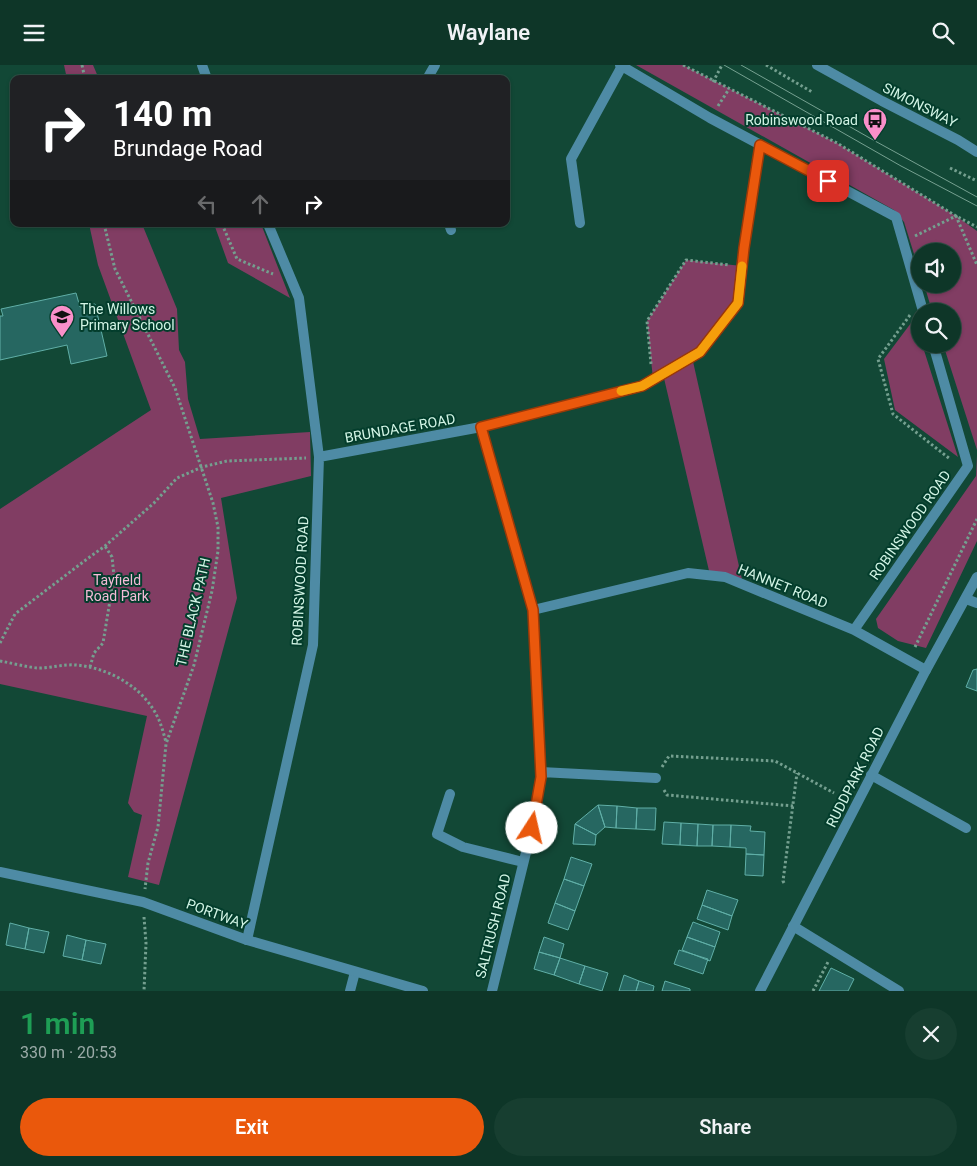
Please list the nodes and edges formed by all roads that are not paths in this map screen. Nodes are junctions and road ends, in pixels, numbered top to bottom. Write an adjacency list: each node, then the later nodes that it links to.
1 (621, 65): 4 (street); 7 (street)
2 (818, 65): 3 (street, SIMONSWAY)
3 (958, 140): 5 (street, SIMONSWAY); 6 (street, SIMONSWAY)
4 (760, 145): 9 (street); 11 (street, BRUNDAGE ROAD)
5 (977, 145)
6 (977, 152)
7 (580, 223)
8 (269, 227): 12 (street, ROBINSWOOD ROAD)
9 (921, 303)
10 (935, 353): 17 (street, ROBINSWOOD ROAD)
11 (481, 427): 12 (street, BRUNDAGE ROAD); 16 (street, SALTRUSH ROAD)
12 (319, 457): 27 (street, ROBINSWOOD ROAD)
13 (977, 577): 14 (street, RUDDPARK ROAD)
14 (966, 599): 15 (street); 18 (street, RUDDPARK ROAD)
15 (977, 603)
16 (533, 610): 17 (street, HANNET ROAD); 19 (street, SALTRUSH ROAD)
17 (854, 630): 18 (street, HANNET ROAD)
18 (926, 670): 20 (street, RUDDPARK ROAD)
19 (541, 772): 21 (street); 24 (street, SALTRUSH ROAD)
20 (871, 775): 23 (street); 26 (street, RUDDPARK ROAD)
21 (656, 778)
22 (450, 793): 24 (street)
23 (966, 828)
24 (523, 862): 31 (street, SALTRUSH ROAD)
25 (0, 872): 27 (street, PORTWAY)
26 (794, 926): 32 (street, RUDDPARK ROAD); 33 (street)
27 (247, 940): 28 (street, PORTWAY)
28 (355, 972): 29 (street); 30 (street, PORTWAY)
29 (350, 991)
30 (423, 991)
31 (492, 991)
32 (760, 991)
33 (899, 991)

